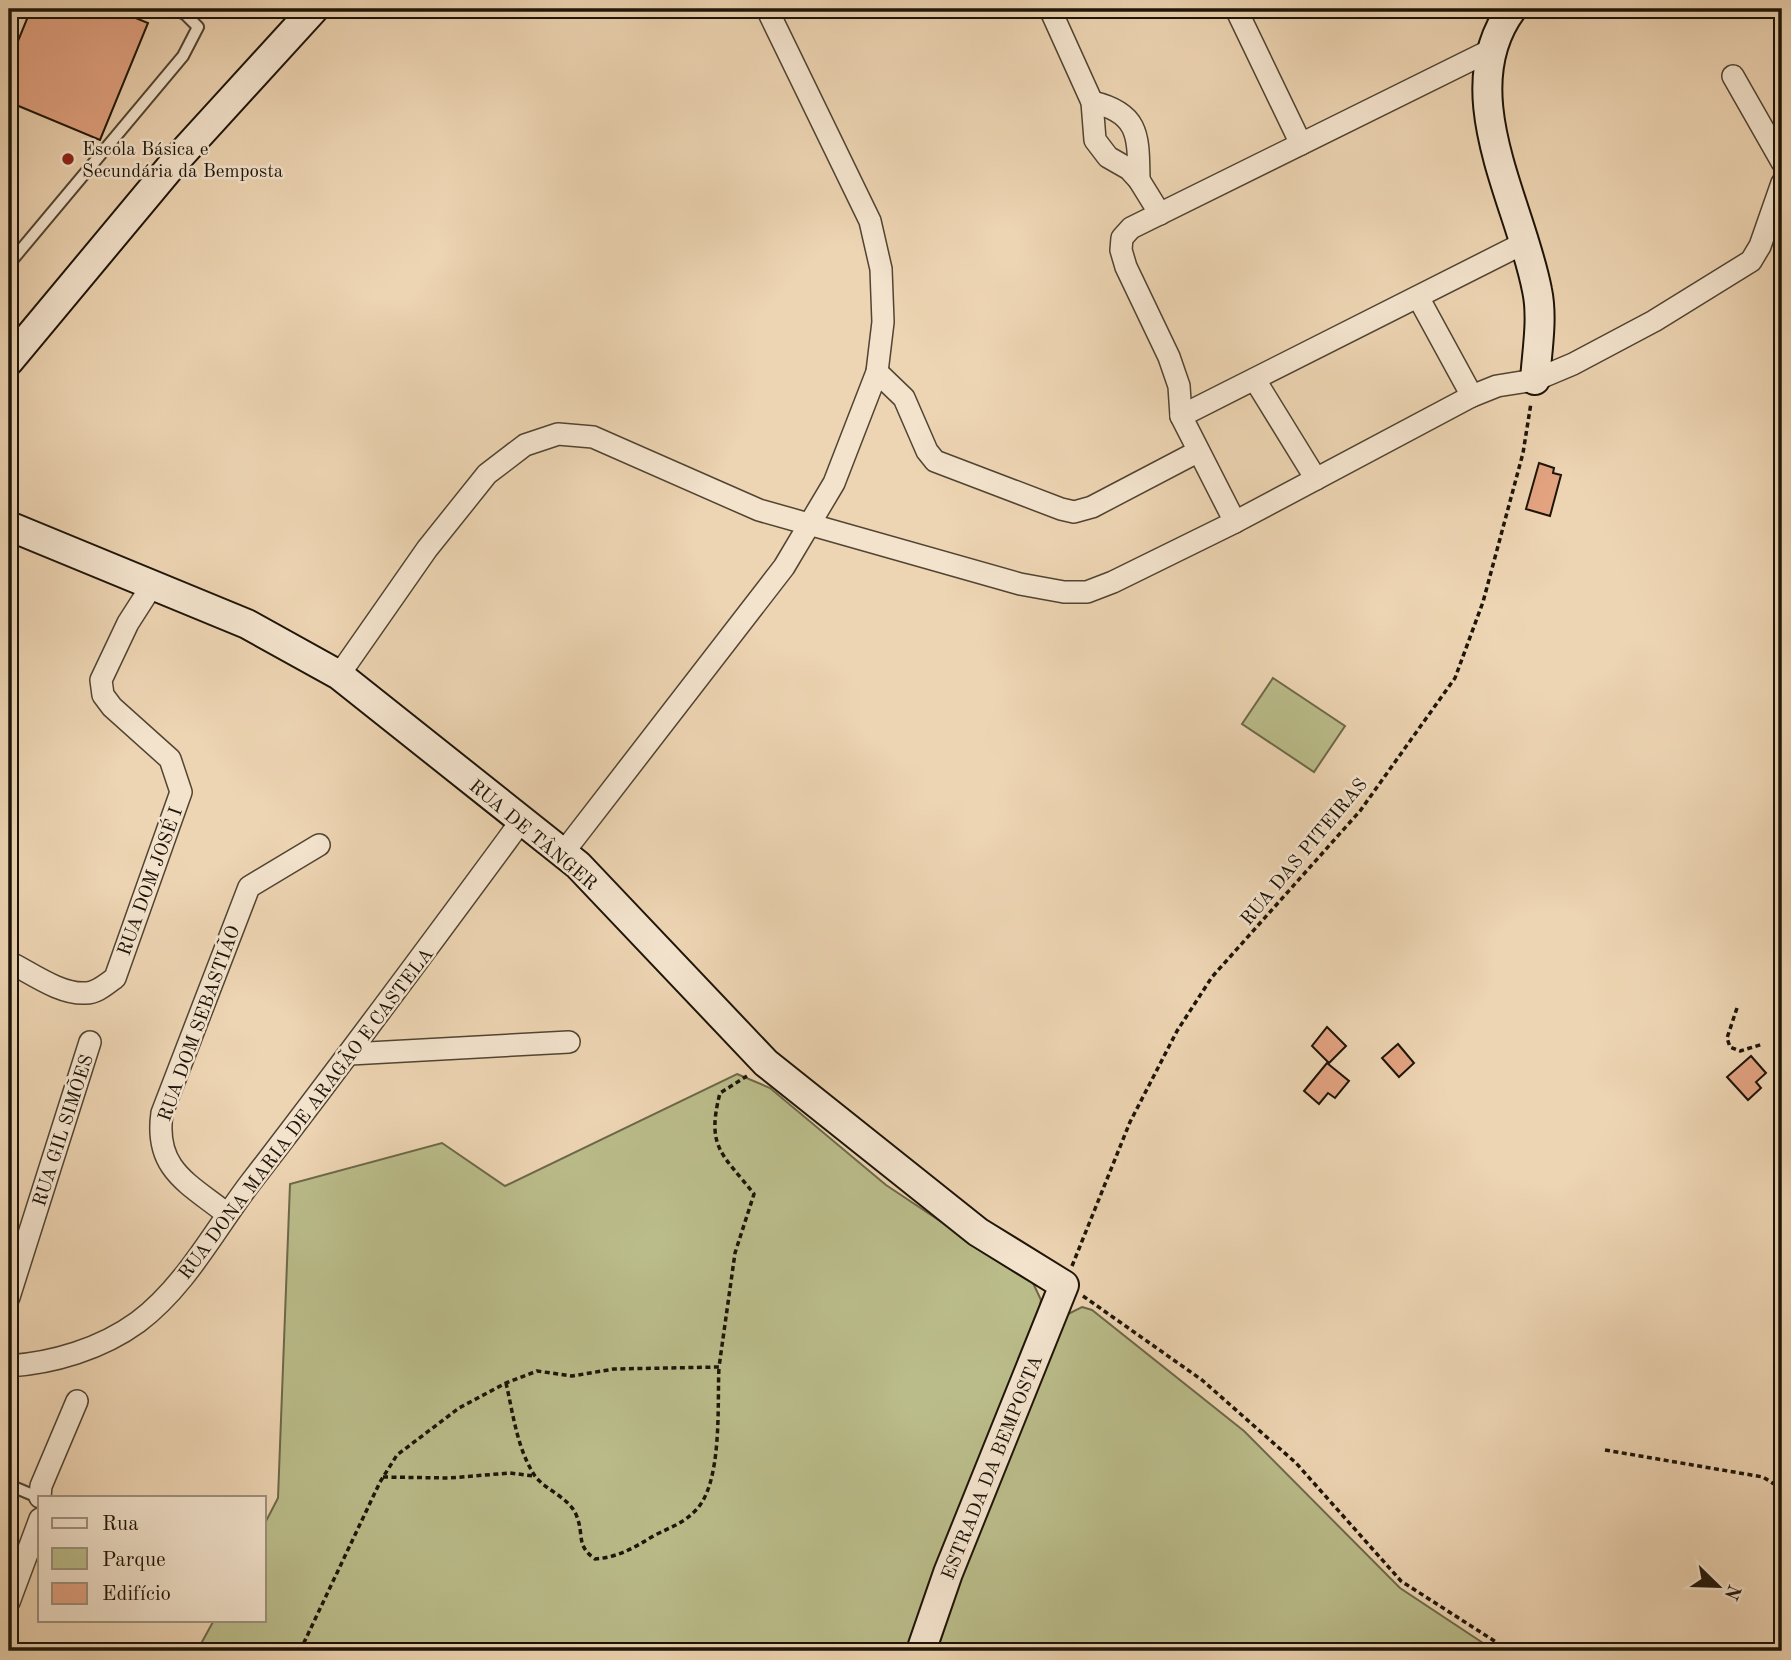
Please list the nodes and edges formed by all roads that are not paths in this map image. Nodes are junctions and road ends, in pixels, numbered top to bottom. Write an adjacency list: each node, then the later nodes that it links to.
1 (173, 9): 16 (lane)
2 (314, 9): 18 (street)
3 (768, 9): 19 (street)
4 (1050, 9): 9 (street)
5 (1236, 9): 10 (street)
6 (1512, 9): 7 (street)
7 (1491, 50): 10 (street); 15 (street)
8 (1734, 76): 11 (street)
9 (1092, 102): 12 (street); 12 (street)
10 (1301, 144): 14 (street)
11 (1782, 162)
12 (1139, 180): 14 (street)
13 (1782, 183): 21 (street)
14 (1160, 214): 23 (street)
15 (1524, 243): 17 (street); 21 (street)
16 (9, 264)
17 (1418, 297): 20 (street); 22 (street)
18 (9, 361)
19 (877, 372): 24 (street); 28 (street)
20 (1255, 380): 23 (street); 25 (street)
21 (1535, 380): 22 (street)
22 (1472, 396): 25 (street)
23 (1181, 416): 24 (street)
24 (1197, 452): 26 (street)
25 (1316, 479): 26 (street)
26 (1235, 522): 28 (street)
27 (9, 526): 29 (street, RUA DE TÂNGER)
28 (812, 526): 30 (street); 33 (street)
29 (153, 584): 30 (street, RUA DE TÂNGER); 34 (street, RUA DOM JOSÉ I)
30 (339, 675): 31 (street, RUA DE TÂNGER)
31 (522, 820): 33 (street, RUA DE TÂNGER); 37 (street, RUA DONA MARIA DE ARAGÃO E CASTELA)
32 (319, 845): 38 (street, RUA DOM SEBASTIÃO)
33 (563, 853): 39 (street, RUA DE TÂNGER)
34 (9, 961)
35 (90, 1042): 40 (street, RUA GIL SIMÕES)
36 (569, 1042): 37 (street)
37 (350, 1054): 38 (street, RUA DONA MARIA DE ARAGÃO E CASTELA)
38 (227, 1214): 41 (street, RUA DONA MARIA DE ARAGÃO E CASTELA)
39 (1064, 1285): 48 (street, ESTRADA DA BEMPOSTA)
40 (9, 1297)
41 (9, 1366)
42 (77, 1401): 44 (street)
43 (9, 1485): 45 (lane)
44 (40, 1496)
45 (38, 1497)
46 (38, 1524): 47 (street)
47 (9, 1602)
48 (921, 1651)

